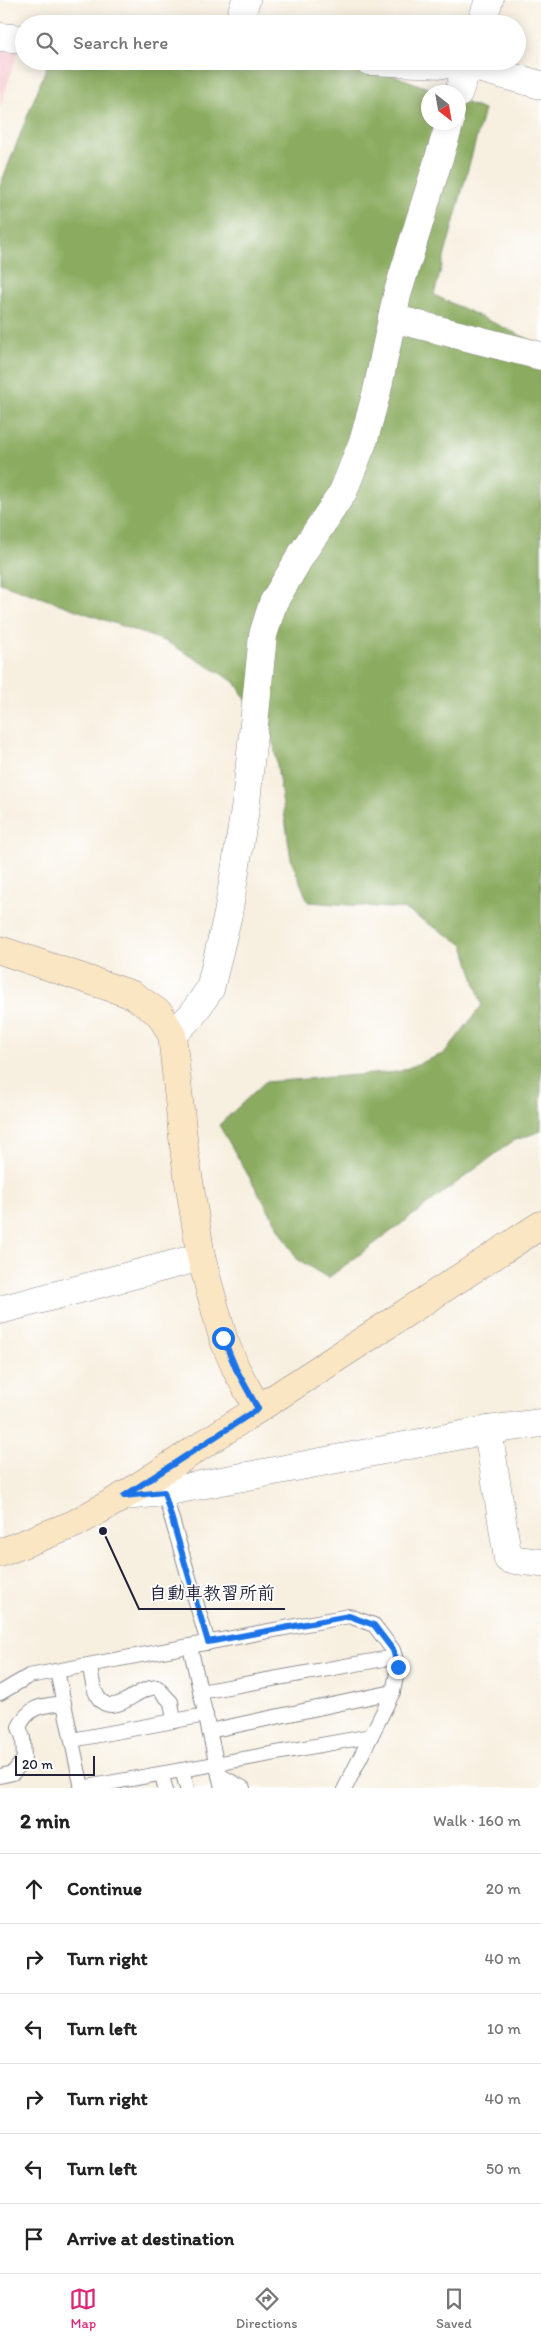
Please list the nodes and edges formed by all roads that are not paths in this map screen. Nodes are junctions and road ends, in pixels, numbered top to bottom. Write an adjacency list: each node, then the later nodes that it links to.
1 (246, 0): 3 (street)
2 (489, 0): 4 (street)
3 (241, 15)
4 (484, 15)
5 (0, 37): 6 (street)
6 (15, 38)
7 (466, 70): 9 (street)
8 (490, 70): 10 (street)
9 (461, 85)
10 (541, 86)
11 (448, 130): 12 (street)
12 (392, 318): 13 (street); 15 (street)
13 (541, 356)
14 (0, 950): 15 (street)
15 (172, 1035): 17 (street)
16 (541, 1225): 19 (street)
17 (201, 1257): 18 (street); 19 (street)
18 (0, 1310)
19 (258, 1409): 23 (street)
20 (541, 1423): 21 (street)
21 (488, 1430): 22 (street); 25 (street)
22 (164, 1492): 23 (street); 26 (lane)
23 (124, 1496): 24 (street)
24 (0, 1553)
25 (541, 1563)
26 (208, 1642): 27 (lane); 28 (lane)
27 (190, 1646): 29 (lane); 31 (lane)
28 (395, 1657): 31 (lane); 32 (lane)
29 (90, 1665): 30 (lane); 36 (lane)
30 (57, 1671): 33 (lane); 34 (lane)
31 (200, 1692): 35 (lane)
32 (394, 1692): 37 (lane); 38 (lane)
33 (0, 1693)
34 (64, 1703): 39 (lane); 42 (lane)
35 (206, 1715): 36 (lane); 37 (lane)
36 (174, 1721): 39 (lane)
37 (209, 1731): 43 (lane)
38 (371, 1736): 43 (lane); 48 (lane)
39 (72, 1740): 44 (lane)
40 (182, 1770): 41 (lane); 43 (lane); 46 (lane)
41 (162, 1774): 44 (lane); 45 (lane)
42 (0, 1776)
43 (219, 1776): 47 (lane)
44 (82, 1788)
45 (165, 1788)
46 (187, 1788)
47 (243, 1788)
48 (345, 1788)

